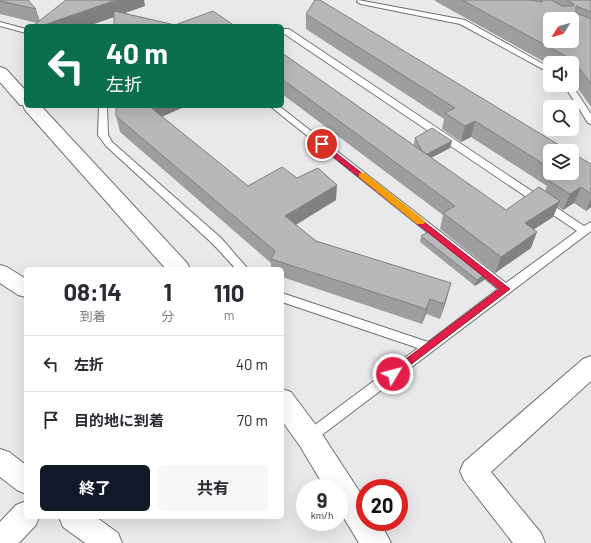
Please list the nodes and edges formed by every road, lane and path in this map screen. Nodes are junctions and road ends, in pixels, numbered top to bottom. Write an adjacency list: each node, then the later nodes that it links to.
1 (361, 2): 5 (lane)
2 (0, 24): 3 (lane)
3 (24, 30)
4 (286, 31): 13 (lane)
5 (543, 67)
6 (0, 72): 8 (street)
7 (572, 92): 12 (lane)
8 (24, 99)
9 (33, 108): 14 (street)
10 (103, 108): 15 (lane)
11 (277, 108): 18 (lane)
12 (591, 121)
13 (588, 228): 18 (lane)
14 (178, 267)
15 (241, 267)
16 (0, 273): 17 (street)
17 (24, 288)
18 (506, 289): 20 (lane)
19 (284, 298): 20 (lane)
20 (429, 347): 23 (lane)
21 (591, 366): 31 (street)
22 (284, 403): 23 (street)
23 (309, 437): 30 (street)
24 (0, 461): 25 (street)
25 (24, 479)
26 (24, 517): 28 (street)
27 (76, 519): 29 (street)
28 (0, 542)
29 (108, 543)
30 (376, 543)
31 (531, 543)

